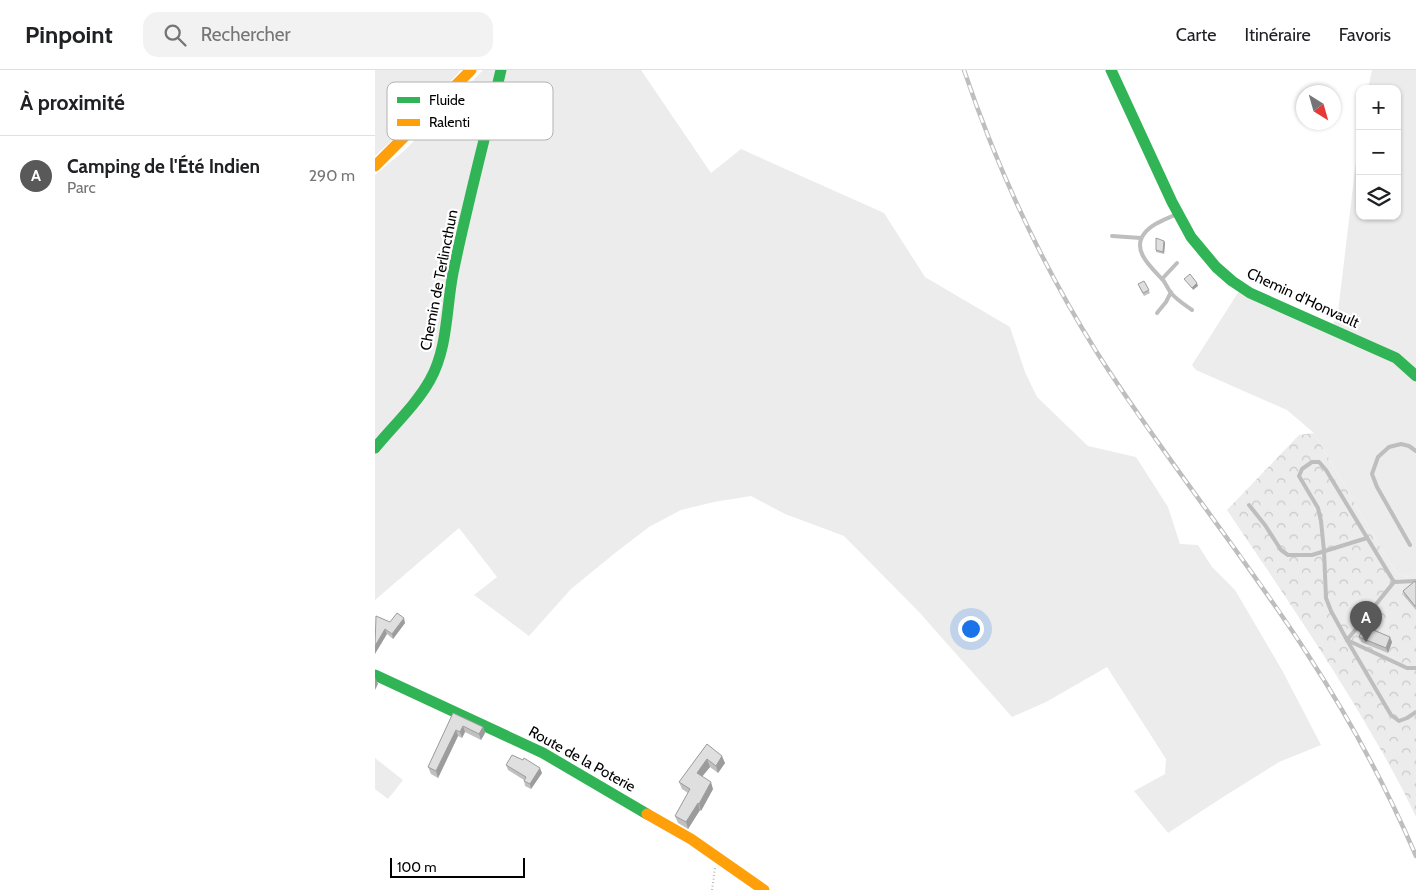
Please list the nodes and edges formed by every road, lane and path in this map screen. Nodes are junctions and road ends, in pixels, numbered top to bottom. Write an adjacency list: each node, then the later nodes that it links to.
1 (471, 70): 3 (street)
2 (1111, 70): 7 (street, Chemin d'Honvault)
3 (459, 82)
4 (401, 140): 6 (street)
5 (485, 140): 16 (street, Chemin de Terlincthun)
6 (375, 166)
7 (1177, 214): 9 (lane); 15 (street, Chemin d'Honvault)
8 (1112, 236): 9 (lane)
9 (1141, 238): 11 (lane)
10 (1177, 263): 11 (lane)
11 (1162, 278): 12 (lane)
12 (1171, 292): 13 (lane); 14 (lane)
13 (1192, 310)
14 (1157, 313)
15 (1416, 376)
16 (375, 448)
17 (1416, 451): 20 (lane)
18 (1249, 505): 21 (lane)
19 (1367, 538): 21 (lane); 21 (lane); 23 (lane)
20 (1410, 545)
21 (1324, 551): 24 (lane)
22 (1416, 581): 23 (lane)
23 (1394, 582): 24 (lane)
24 (1347, 640): 25 (lane); 27 (lane)
25 (1416, 668)
26 (375, 676): 28 (street, Route de la Poterie)
27 (1416, 712)
28 (715, 855): 29 (path); 30 (street, Route de la Poterie)
29 (712, 890)
30 (764, 890)

